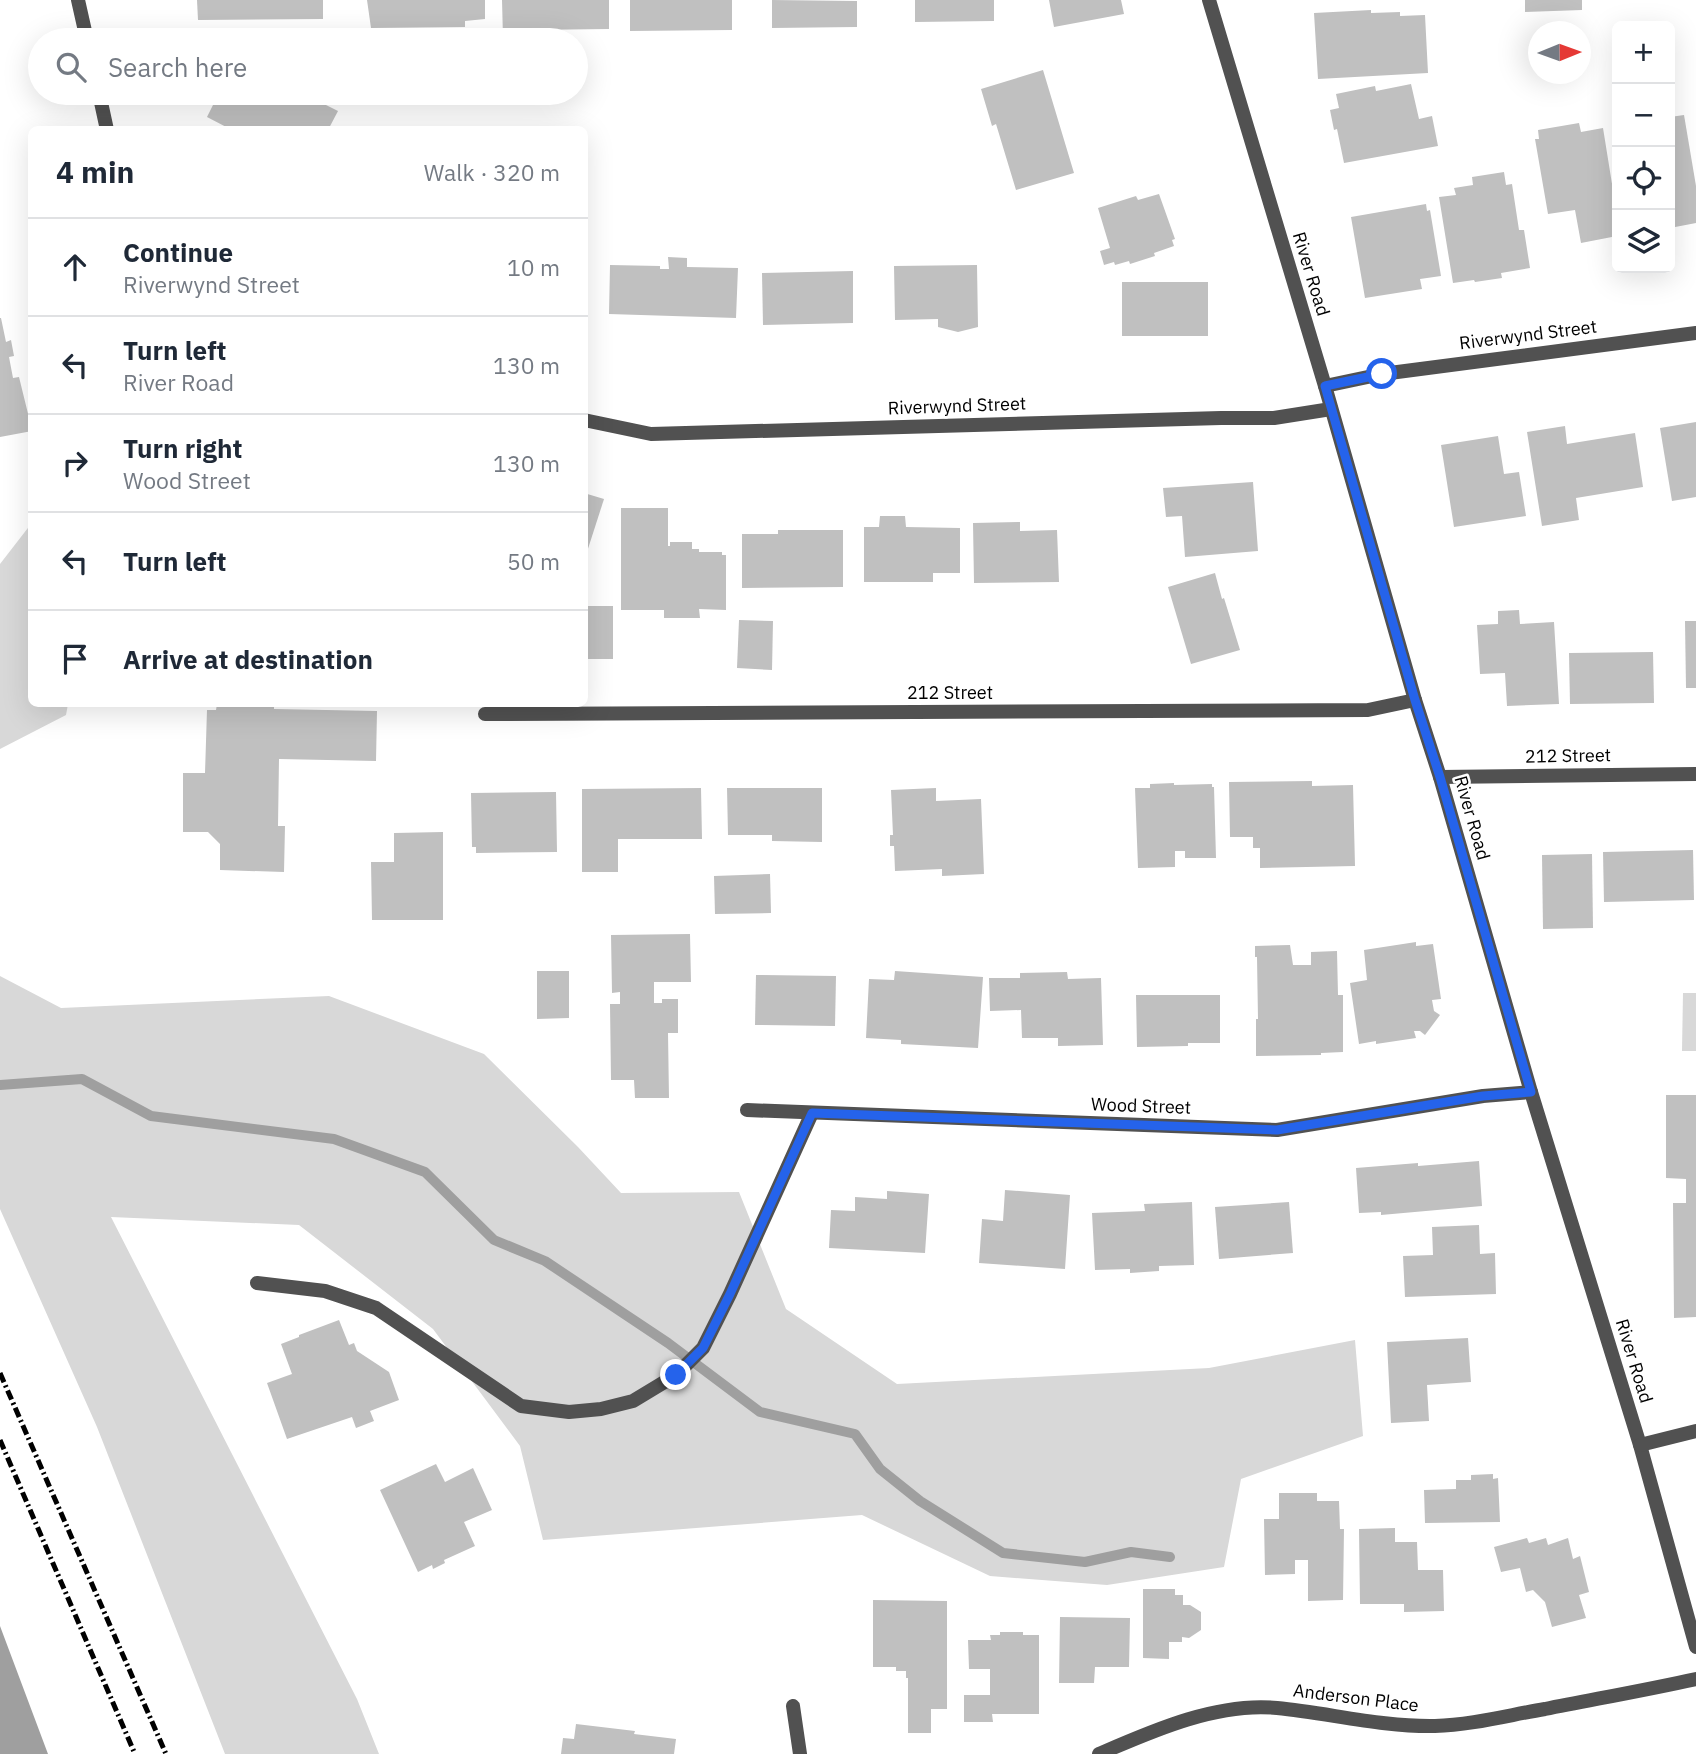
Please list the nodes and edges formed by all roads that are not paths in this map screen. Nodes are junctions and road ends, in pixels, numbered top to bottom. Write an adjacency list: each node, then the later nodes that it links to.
1 (78, 0): 3 (street)
2 (1209, 0): 7 (street, River Road)
3 (84, 28)
4 (102, 105): 5 (street)
5 (106, 126)
6 (1696, 333): 7 (street, Riverwynd Street)
7 (1325, 386): 8 (street, River Road)
8 (1331, 410): 9 (street, Riverwynd Street); 10 (street, River Road)
9 (588, 422)
10 (1415, 700): 11 (street, 212 Street); 13 (street, River Road)
11 (485, 715)
12 (1696, 774): 13 (street, 212 Street)
13 (1440, 777): 14 (street, River Road)
14 (1531, 1092): 16 (street, Wood Street); 19 (street, River Road)
15 (747, 1110): 16 (street, Wood Street)
16 (812, 1113): 17 (street)
17 (257, 1283)
18 (1696, 1431): 19 (street)
19 (1640, 1445): 20 (street, River Road)
20 (1696, 1647)
21 (1696, 1679): 24 (street, Anderson Place)
22 (793, 1706): 23 (street)
23 (800, 1754)
24 (1099, 1754)

